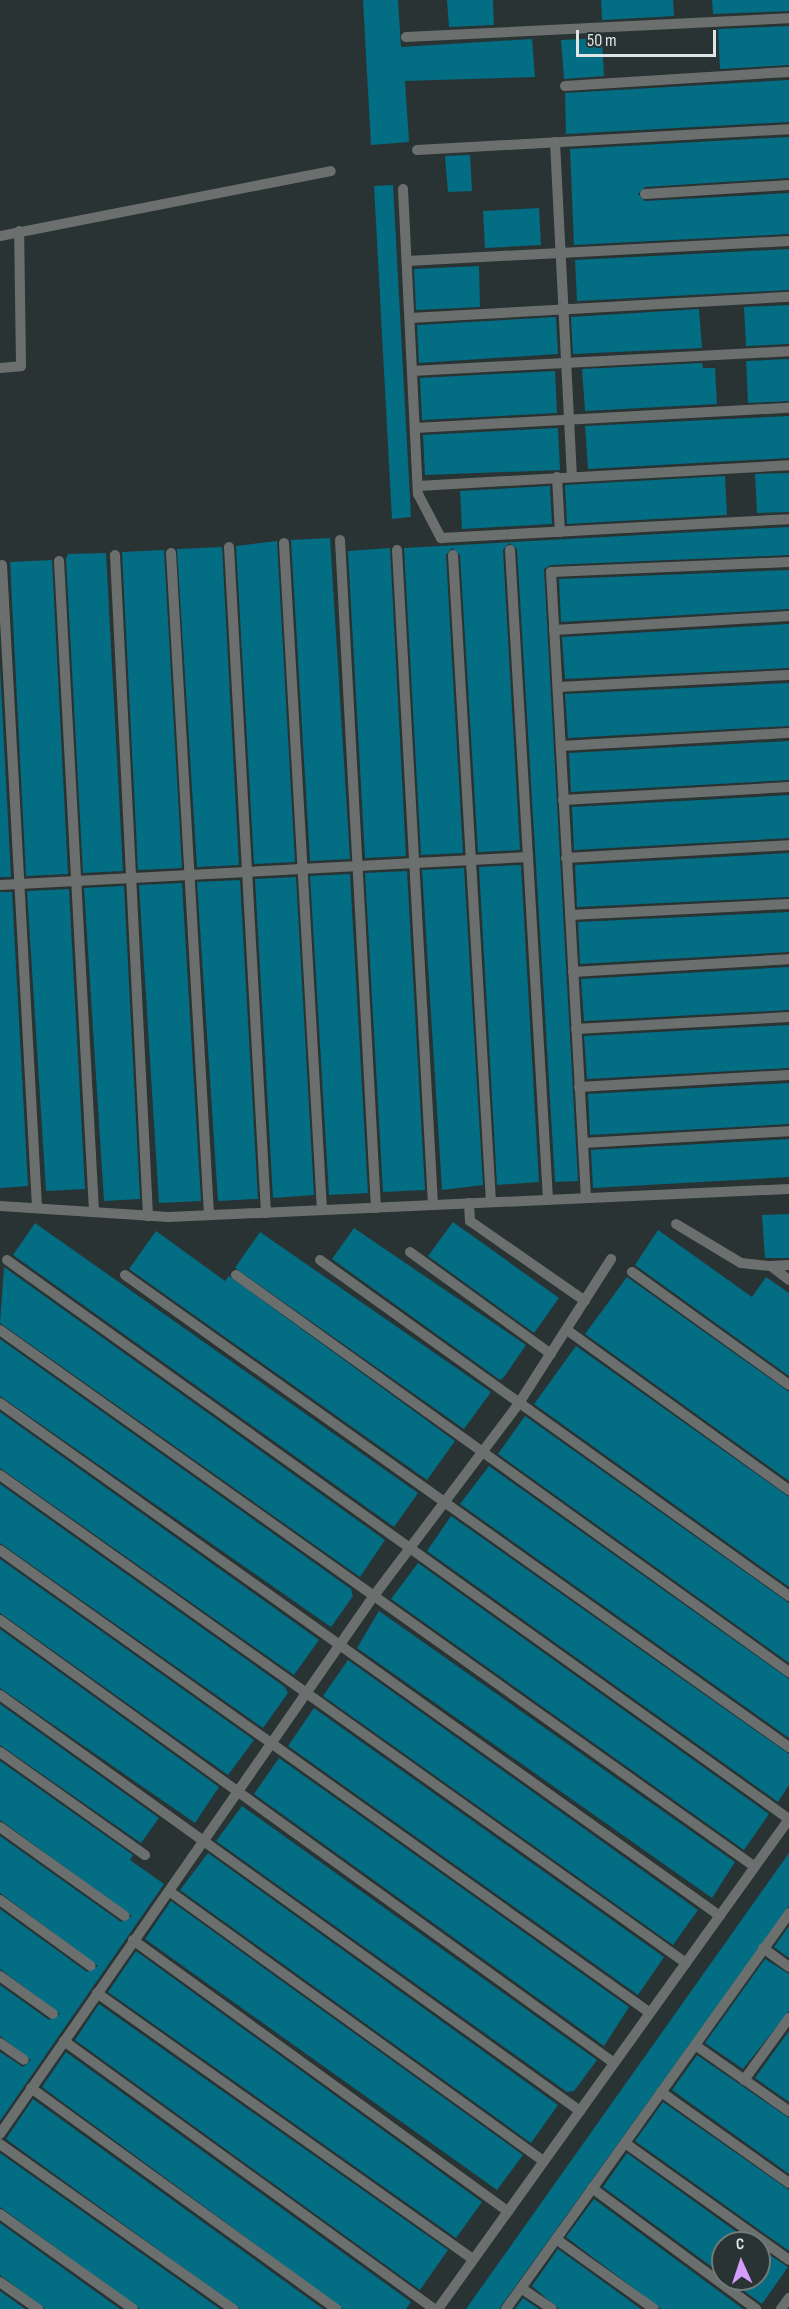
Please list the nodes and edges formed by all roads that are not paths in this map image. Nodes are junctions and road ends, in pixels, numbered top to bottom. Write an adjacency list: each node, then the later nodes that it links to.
1 (789, 18): 2 (lane)
2 (406, 38)
3 (789, 72): 4 (lane)
4 (565, 86)
5 (789, 129): 6 (lane)
6 (555, 142): 7 (lane); 15 (lane)
7 (417, 150)
8 (331, 171): 12 (lane)
9 (789, 185): 11 (lane)
10 (404, 189): 16 (lane)
11 (645, 194)
12 (19, 231): 13 (lane); 22 (lane)
13 (0, 236)
14 (789, 241): 15 (lane)
15 (563, 253): 16 (lane); 18 (lane)
16 (407, 261): 19 (lane)
17 (789, 297): 18 (lane)
18 (566, 309): 19 (lane); 21 (lane)
19 (410, 318): 23 (lane)
20 (789, 351): 21 (lane)
21 (568, 363): 23 (lane); 25 (lane)
22 (0, 368)
23 (412, 371): 26 (lane)
24 (789, 408): 25 (lane)
25 (570, 419): 26 (lane); 29 (lane)
26 (415, 428): 30 (lane)
27 (789, 465): 29 (lane)
28 (557, 477): 29 (lane); 30 (lane); 32 (lane)
29 (572, 477)
30 (418, 486): 32 (lane)
31 (789, 519): 32 (lane)
32 (560, 531)
33 (340, 540): 57 (lane)
34 (284, 543): 58 (lane)
35 (229, 547): 59 (lane)
36 (397, 550): 56 (lane)
37 (510, 550): 53 (lane)
38 (171, 553): 60 (lane)
39 (115, 555): 61 (lane)
40 (453, 555): 55 (lane)
41 (59, 561): 62 (lane)
42 (789, 562): 45 (lane)
43 (2, 565): 63 (lane)
44 (789, 616): 45 (lane)
45 (554, 630): 47 (lane)
46 (789, 675): 47 (lane)
47 (558, 687): 49 (lane)
48 (789, 733): 49 (lane)
49 (561, 746): 51 (lane)
50 (789, 787): 51 (lane)
51 (563, 800): 54 (lane)
52 (789, 845): 54 (lane)
53 (528, 857): 55 (lane); 77 (lane)
54 (567, 858): 66 (lane)
55 (471, 860): 56 (lane); 78 (lane)
56 (415, 863): 57 (lane); 80 (lane)
57 (358, 866): 58 (lane); 83 (lane)
58 (304, 869): 59 (lane); 84 (lane)
59 (246, 872): 60 (lane); 86 (lane)
60 (192, 875): 61 (lane); 87 (lane)
61 (132, 878): 62 (lane); 88 (lane)
62 (77, 881): 63 (lane); 85 (lane)
63 (20, 884): 64 (lane); 82 (lane)
64 (0, 885)
65 (789, 904): 66 (lane)
66 (570, 915): 68 (lane)
67 (789, 959): 68 (lane)
68 (573, 972): 70 (lane)
69 (789, 1017): 70 (lane)
70 (576, 1029): 72 (lane)
71 (789, 1075): 72 (lane)
72 (579, 1087): 74 (lane)
73 (789, 1131): 74 (lane)
74 (583, 1143): 76 (lane)
75 (789, 1189): 76 (lane)
76 (586, 1198): 77 (lane)
77 (548, 1200): 78 (lane)
78 (491, 1202): 79 (lane)
79 (469, 1203): 80 (lane); 100 (lane)
80 (433, 1205): 83 (lane)
81 (0, 1206): 82 (lane)
82 (37, 1208): 85 (lane)
83 (376, 1208): 84 (lane)
84 (322, 1210): 86 (lane)
85 (94, 1212): 88 (lane)
86 (266, 1213): 87 (lane)
87 (209, 1215): 88 (lane)
88 (148, 1216)
89 (676, 1224): 95 (lane)
90 (410, 1252): 103 (lane)
91 (611, 1259): 100 (lane)
92 (7, 1260): 111 (lane)
93 (320, 1260): 106 (lane)
94 (789, 1265): 95 (lane)
95 (771, 1266): 99 (lane)
96 (632, 1272): 104 (lane)
97 (125, 1275): 110 (lane)
98 (236, 1275): 107 (lane)
99 (789, 1280)
100 (585, 1301): 102 (lane)
101 (0, 1330): 114 (lane)
102 (567, 1330): 103 (lane); 109 (lane)
103 (551, 1354): 106 (lane)
104 (789, 1385)
105 (0, 1403): 116 (lane)
106 (519, 1403): 107 (lane); 113 (lane)
107 (482, 1452): 110 (lane); 117 (lane)
108 (0, 1475): 118 (lane)
109 (789, 1490)
110 (444, 1501): 111 (lane); 121 (lane)
111 (409, 1549): 114 (lane); 124 (lane)
112 (0, 1550): 120 (lane)
113 (789, 1596)
114 (373, 1598): 116 (lane); 128 (lane)
115 (0, 1620): 123 (lane)
116 (340, 1645): 118 (lane); 133 (lane)
117 (789, 1672)
118 (308, 1694): 120 (lane); 136 (lane)
119 (0, 1695): 126 (lane)
120 (273, 1746): 123 (lane); 141 (lane)
121 (789, 1747)
122 (0, 1752): 127 (lane)
123 (240, 1792): 126 (lane); 148 (lane)
124 (789, 1819): 128 (lane)
125 (0, 1827): 132 (lane)
126 (206, 1840): 129 (lane); 152 (lane)
127 (145, 1855)
128 (755, 1867): 133 (lane)
129 (169, 1891): 134 (lane); 157 (lane)
130 (0, 1900): 137 (lane)
131 (789, 1912): 135 (lane)
132 (125, 1916)
133 (720, 1916): 136 (lane)
134 (133, 1940): 140 (lane); 160 (lane)
135 (763, 1948): 138 (lane); 146 (lane)
136 (686, 1963): 141 (lane)
137 (91, 1966)
138 (789, 1966)
139 (0, 1976): 142 (lane)
140 (97, 1993): 144 (lane); 163 (lane)
141 (650, 2013): 148 (lane)
142 (53, 2014)
143 (789, 2018): 149 (lane)
144 (64, 2041): 150 (lane); 172 (lane)
145 (0, 2043): 147 (lane)
146 (695, 2045): 149 (lane); 151 (lane)
147 (24, 2060)
148 (614, 2063): 152 (lane)
149 (744, 2080): 153 (lane)
150 (31, 2088): 154 (lane); 171 (lane)
151 (661, 2092): 155 (lane); 158 (lane)
152 (580, 2111): 157 (lane)
153 (789, 2111)
154 (0, 2134)
155 (625, 2143): 159 (lane); 164 (lane)
156 (0, 2144): 170 (lane)
157 (544, 2161): 160 (lane)
158 (789, 2183)
159 (592, 2188): 162 (lane); 176 (lane)
160 (508, 2211): 163 (lane)
161 (0, 2214): 169 (lane)
162 (556, 2239): 166 (lane); 175 (lane)
163 (474, 2259): 172 (lane)
164 (789, 2260)
165 (0, 2282): 168 (lane)
166 (521, 2288): 173 (lane); 174 (lane)
167 (789, 2298): 177 (lane)
168 (38, 2309)
169 (133, 2309)
170 (233, 2309)
171 (336, 2309)
172 (436, 2309)
173 (506, 2309)
174 (552, 2309)
175 (654, 2309)
176 (756, 2309)
177 (781, 2309)

